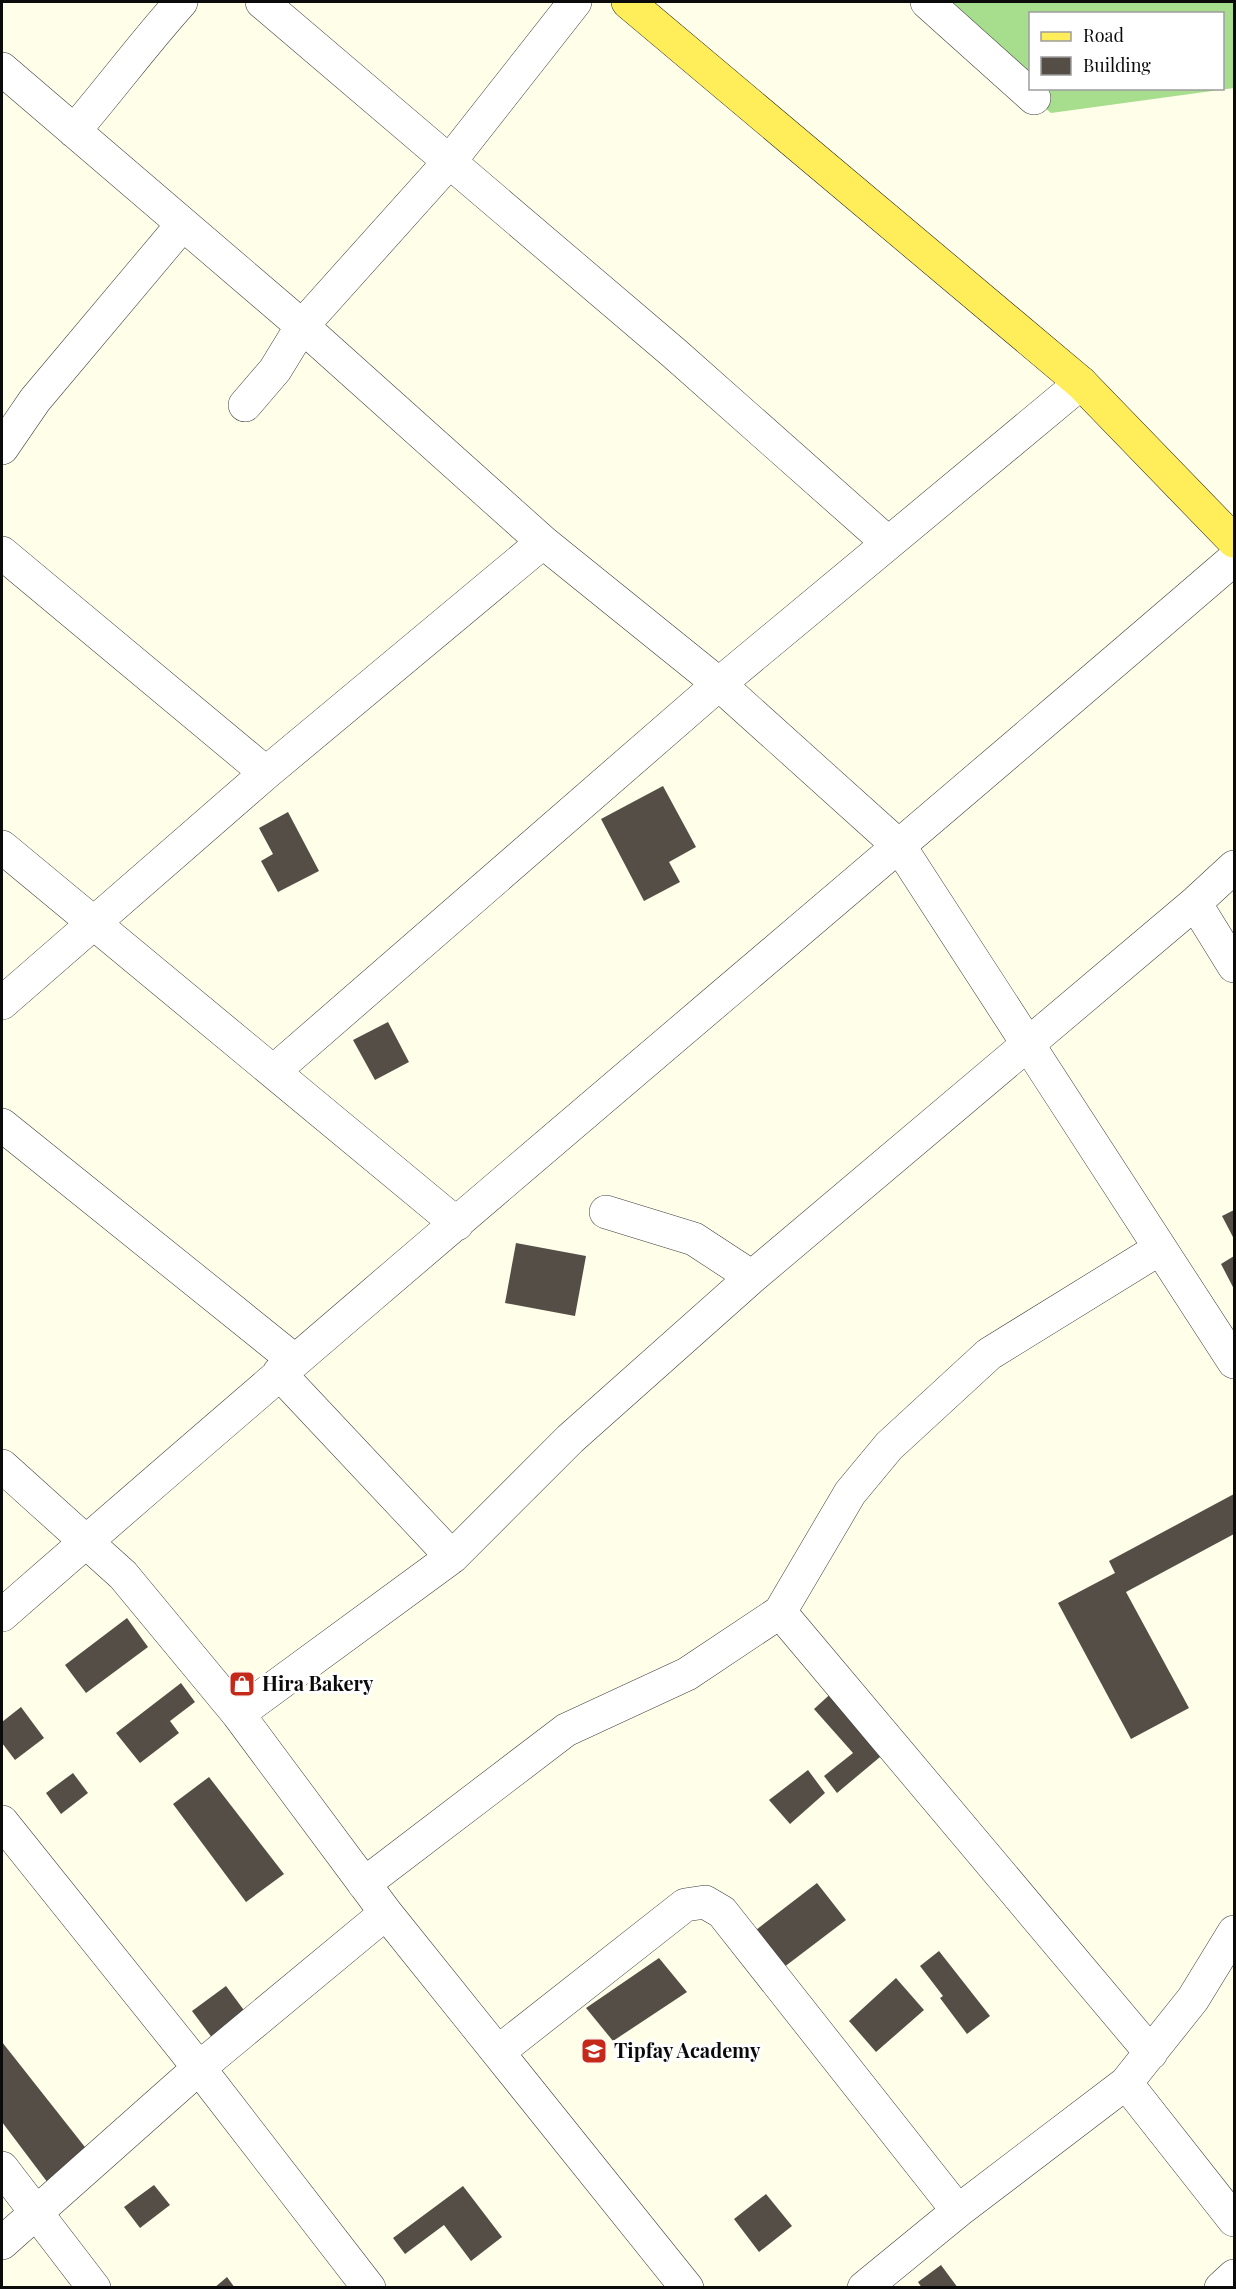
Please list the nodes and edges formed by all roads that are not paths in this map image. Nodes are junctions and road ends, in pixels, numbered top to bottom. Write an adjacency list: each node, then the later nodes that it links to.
1 (181, 2): 8 (street)
2 (261, 2): 9 (street)
3 (574, 2): 9 (street)
4 (628, 2): 12 (main road)
5 (927, 2): 7 (street)
6 (2, 69): 8 (street)
7 (1034, 98)
8 (74, 131): 10 (street)
9 (450, 161): 11 (street); 17 (street)
10 (182, 225): 11 (street); 14 (street)
11 (303, 326): 13 (street); 16 (street)
12 (1081, 383): 15 (main road); 17 (street)
13 (245, 405)
14 (2, 448)
15 (1234, 541)
16 (543, 542): 20 (street); 21 (street)
17 (887, 542): 20 (street)
18 (2, 553): 21 (street)
19 (1234, 559): 23 (street)
20 (719, 684): 23 (street); 30 (street)
21 (266, 772): 26 (street)
22 (2, 847): 26 (street)
23 (900, 847): 29 (street); 33 (street)
24 (1234, 867): 25 (street)
25 (1195, 903): 27 (street); 29 (street)
26 (93, 923): 28 (street); 30 (street)
27 (1234, 966)
28 (2, 1003)
29 (1027, 1042): 34 (street); 35 (street)
30 (274, 1071): 33 (street)
31 (2, 1125): 37 (street)
32 (606, 1212): 35 (street)
33 (457, 1224): 37 (street)
34 (1159, 1249): 36 (street); 41 (street)
35 (752, 1277): 40 (street)
36 (1234, 1361)
37 (286, 1366): 39 (street); 40 (street)
38 (2, 1466): 39 (street)
39 (87, 1540): 42 (street); 43 (street)
40 (452, 1557): 43 (street)
41 (780, 1612): 45 (street); 49 (street)
42 (2, 1615)
43 (238, 1714): 45 (street)
44 (2, 1822): 50 (street)
45 (364, 1884): 46 (street)
46 (386, 1912): 48 (street); 50 (street)
47 (1234, 1932): 49 (street)
48 (498, 2052): 53 (street); 58 (street)
49 (1151, 2053): 51 (street)
50 (199, 2068): 54 (street); 60 (street)
51 (1126, 2083): 53 (street); 55 (street)
52 (2, 2168): 54 (street)
53 (958, 2211): 61 (street)
54 (37, 2213): 56 (street); 59 (street)
55 (1234, 2220)
56 (2, 2243)
57 (1234, 2276): 62 (street)
58 (674, 2283)
59 (94, 2288)
60 (369, 2288)
61 (864, 2288)
62 (1221, 2288)

